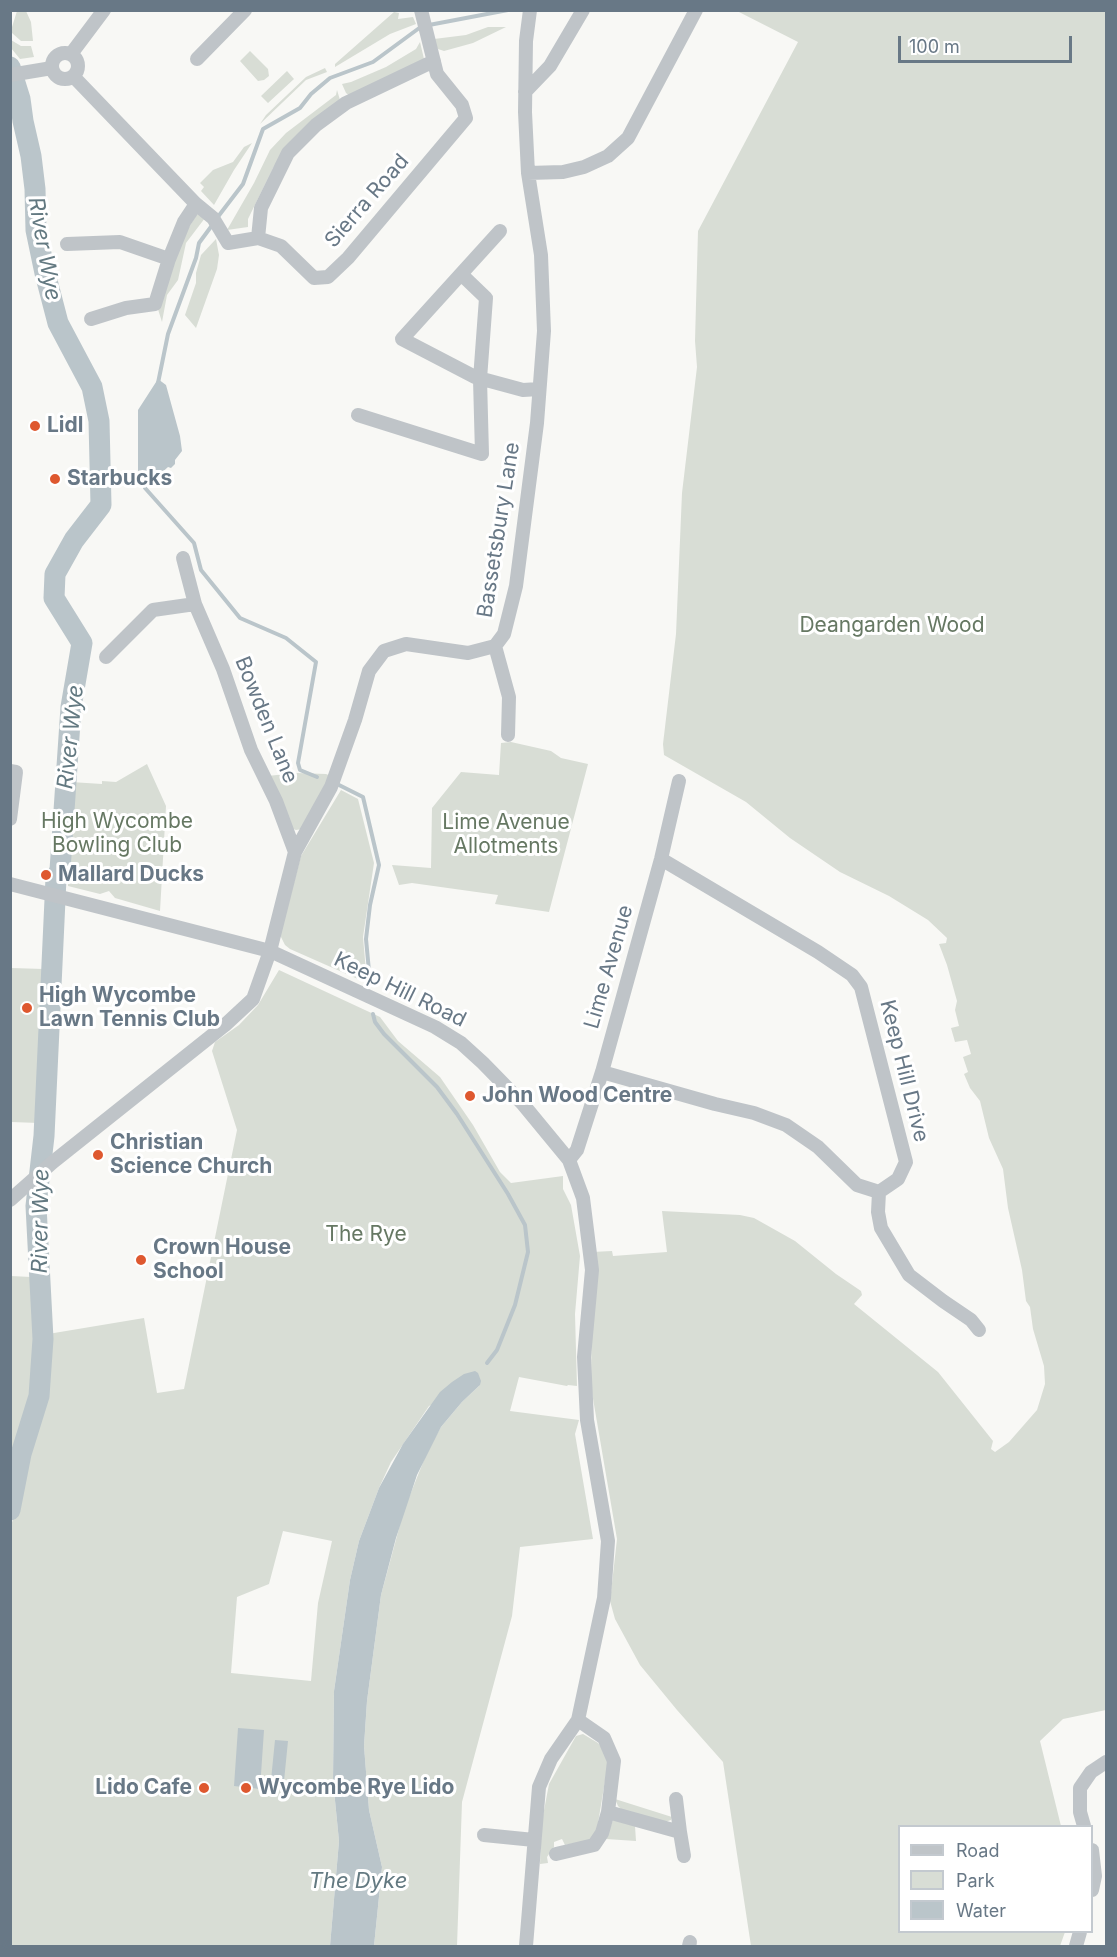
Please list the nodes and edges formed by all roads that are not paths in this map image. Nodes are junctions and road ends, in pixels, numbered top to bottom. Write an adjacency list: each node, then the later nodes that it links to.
1 (104, 10): 7 (street)
2 (245, 10): 8 (street)
3 (530, 10): 13 (street, Bassetsbury Lane)
4 (583, 10): 13 (street)
5 (696, 10): 14 (street)
6 (422, 13): 9 (street, Sierra Road)
7 (71, 54): 10 (street); 12 (street)
8 (197, 59)
9 (434, 61): 17 (street); 17 (street, Sierra Road)
10 (52, 68): 11 (street); 12 (street)
11 (10, 75)
12 (74, 76): 15 (street)
13 (525, 92): 14 (street, Bassetsbury Lane)
14 (528, 173): 23 (street, Bassetsbury Lane)
15 (196, 204): 17 (street); 19 (street)
16 (500, 231): 20 (street)
17 (258, 237)
18 (67, 244): 19 (street)
19 (169, 259): 21 (street)
20 (461, 274): 22 (street); 22 (street)
21 (90, 319)
22 (480, 379): 23 (street); 24 (street)
23 (539, 389): 27 (street, Bassetsbury Lane)
24 (358, 415)
25 (183, 558): 26 (street, Bowden Lane)
26 (195, 604): 28 (street); 33 (street, Bowden Lane)
27 (495, 646): 29 (street); 33 (street, Bassetsbury Lane)
28 (106, 657)
29 (508, 735)
30 (10, 771): 32 (street)
31 (679, 780): 34 (street, Lime Avenue)
32 (10, 819)
33 (294, 852): 36 (street, Bassetsbury Lane)
34 (660, 859): 37 (street, Lime Avenue); 39 (street, Keep Hill Drive)
35 (11, 884): 36 (street, Keep Hill Road)
36 (270, 951): 38 (street, Keep Hill Road); 40 (street, Bassetsbury Lane)
37 (602, 1072): 38 (street, Lime Avenue); 39 (street)
38 (569, 1160): 42 (street, Keep Hill Road)
39 (879, 1192): 41 (street)
40 (10, 1200)
41 (979, 1330)
42 (578, 1720): 45 (street); 49 (street)
43 (1104, 1767): 46 (street)
44 (676, 1799): 47 (street)
45 (608, 1812): 47 (street); 50 (street)
46 (1083, 1825)
47 (680, 1832): 51 (street)
48 (484, 1835): 49 (street)
49 (534, 1840): 54 (street)
50 (556, 1854)
51 (684, 1856)
52 (1093, 1859): 53 (street)
53 (1093, 1885)
54 (526, 1947)

